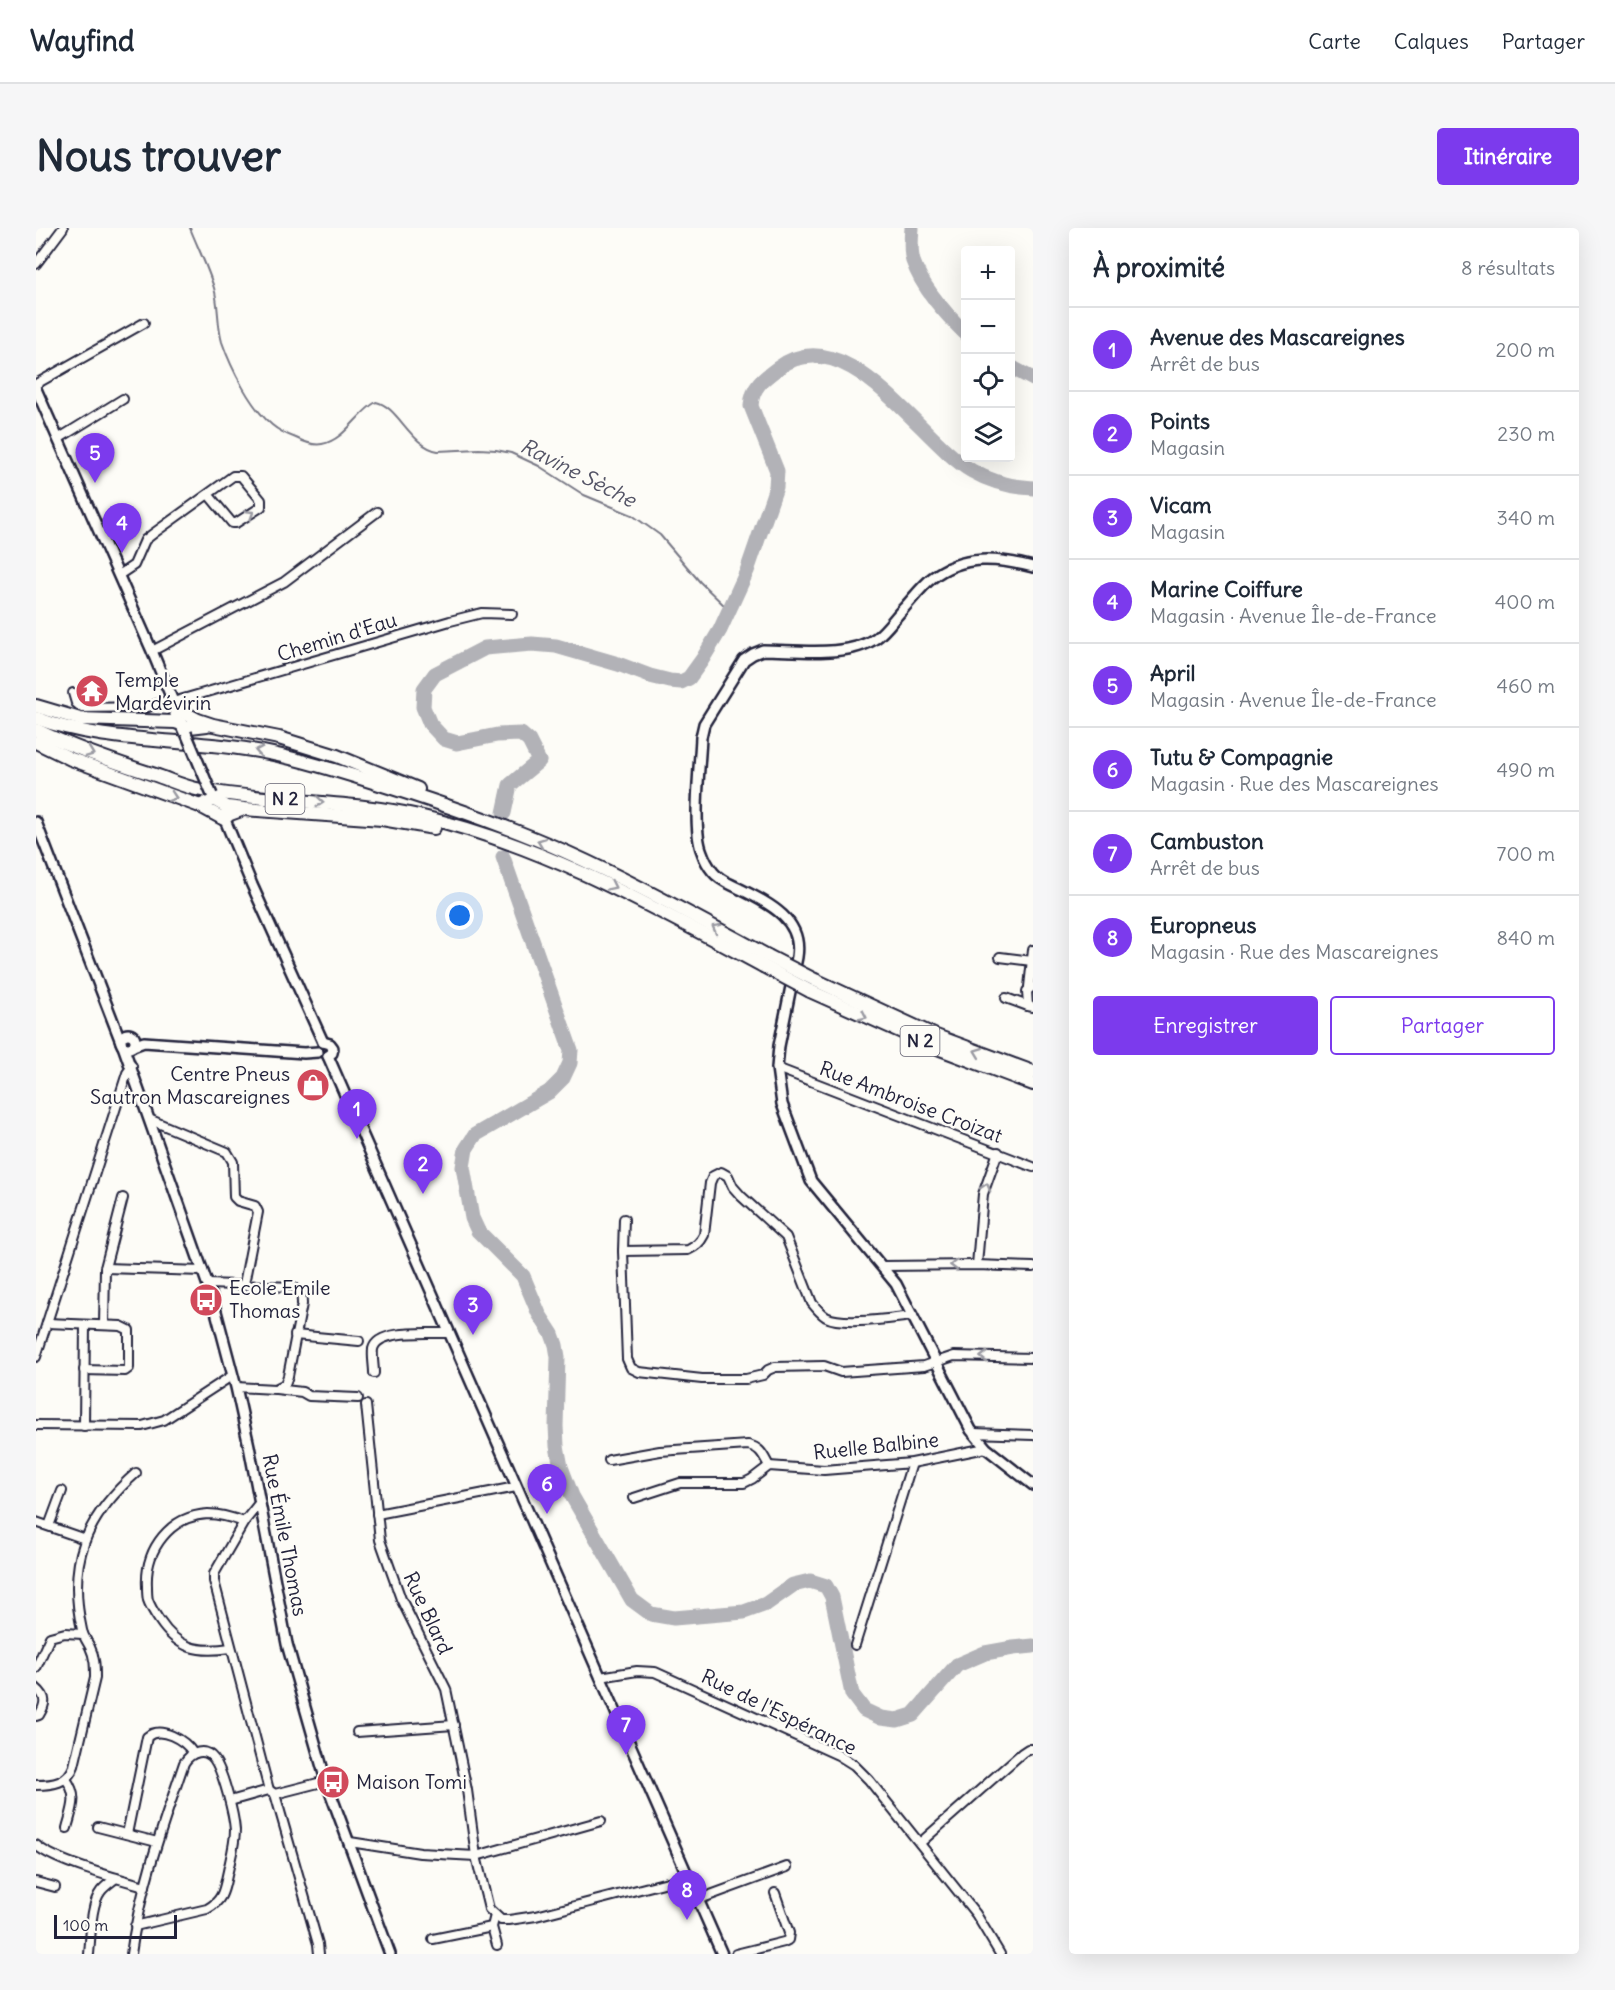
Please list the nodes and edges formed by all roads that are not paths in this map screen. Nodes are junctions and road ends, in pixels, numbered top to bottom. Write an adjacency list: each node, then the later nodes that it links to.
1 (63, 228): 2 (street)
2 (36, 264)
3 (144, 323): 4 (street)
4 (36, 384)
5 (36, 389): 7 (street)
6 (123, 399): 7 (street)
7 (58, 439): 11 (street)
8 (208, 494): 8 (street, one-way to 8); 11 (street)
9 (377, 512): 13 (street)
10 (1033, 567): 44 (street)
11 (118, 575): 13 (street)
12 (512, 614): 16 (street, Chemin d'Eau)
13 (152, 651): 16 (street)
14 (73, 693): 16 (street, Chemin d'Eau)
15 (36, 706): 16 (highway)
16 (177, 712): 18 (highway); 18 (highway); 21 (street, bridge)
17 (36, 718): 22 (highway, N 2, one-way to 17)
18 (213, 725): 22 (highway)
19 (36, 730): 27 (highway, N 2, one-way to 27)
20 (36, 742): 23 (highway, one-way to 23)
21 (213, 797): 23 (highway); 24 (highway); 25 (street)
22 (437, 801): 30 (highway, N 2, one-way to 22)
23 (200, 806): 25 (highway)
24 (244, 809): 25 (highway); 27 (highway)
25 (224, 819): 39 (street)
26 (36, 822): 36 (street, Rue Émile Thomas)
27 (539, 854): 30 (highway, N 2, one-way to 30)
28 (1033, 950): 31 (street)
29 (1000, 957): 31 (street)
30 (765, 961): 32 (highway, N 2, bridge)
31 (1032, 962): 33 (street)
32 (812, 985): 45 (highway, N 2, one-way to 32); 46 (highway, N 2, one-way to 46)
33 (1031, 987): 35 (street)
34 (1006, 998): 35 (street)
35 (1031, 1006)
36 (115, 1024): 37 (street); 40 (street, Rue Émile Thomas)
37 (131, 1035): 38 (street); 40 (street)
38 (144, 1042): 40 (street); 41 (street)
39 (323, 1042): 41 (street); 42 (street)
40 (128, 1047): 43 (street, Rue Émile Thomas)
41 (318, 1052): 42 (street)
42 (328, 1056): 64 (street)
43 (132, 1066): 47 (street, Rue Émile Thomas); 61 (street)
44 (777, 1068): 48 (street, Rue Ambroise Croizat); 54 (street)
45 (1033, 1071)
46 (1033, 1084)
47 (151, 1120): 57 (street, Rue Émile Thomas); 59 (street)
48 (998, 1152): 49 (street, Rue Ambroise Croizat); 53 (street, one-way to 48)
49 (1033, 1167)
50 (123, 1198): 56 (street)
51 (624, 1219): 52 (street)
52 (623, 1251): 60 (street); 69 (street)
53 (977, 1265): 54 (street, one-way to 54); 55 (street)
54 (883, 1266): 60 (street)
55 (1033, 1267)
56 (105, 1268): 57 (street); 63 (street)
57 (203, 1271): 58 (street, Rue Émile Thomas)
58 (207, 1284): 59 (street); 72 (street, Rue Émile Thomas)
59 (244, 1284): 65 (street)
60 (913, 1316): 69 (street)
61 (47, 1323): 62 (street); 67 (street)
62 (85, 1325): 63 (street); 70 (street)
63 (104, 1325): 70 (street)
64 (449, 1333): 71 (street); 87 (street)
65 (295, 1335): 66 (street); 74 (street)
66 (359, 1341)
67 (36, 1357)
68 (1033, 1358): 69 (street, one-way to 69)
69 (937, 1363): 79 (street)
70 (84, 1370): 78 (street)
71 (374, 1373)
72 (233, 1375): 73 (street, Rue Émile Thomas); 78 (street)
73 (236, 1387): 74 (street); 90 (street, Rue Émile Thomas)
74 (275, 1389): 75 (street)
75 (358, 1398)
76 (366, 1405): 91 (street, Rue Blard)
77 (36, 1425): 78 (street)
78 (84, 1426)
79 (973, 1433): 80 (street); 81 (street)
80 (1033, 1435)
81 (986, 1448): 83 (street, Ruelle Balbine); 86 (street)
82 (609, 1460): 84 (street)
83 (912, 1463): 84 (street, Ruelle Balbine); 97 (street)
84 (769, 1466): 89 (street)
85 (136, 1473): 95 (street)
86 (1033, 1485)
87 (516, 1487): 91 (street); 100 (street)
88 (62, 1491): 94 (street)
89 (634, 1498)
90 (261, 1502): 93 (street); 108 (street, Rue Émile Thomas)
91 (377, 1514): 103 (street, Rue Blard)
92 (36, 1522): 94 (street)
93 (244, 1522): 98 (street); 98 (street)
94 (50, 1526): 95 (street)
95 (85, 1539): 96 (street)
96 (83, 1634): 99 (street); 107 (street)
97 (855, 1645)
98 (231, 1648): 110 (street)
99 (36, 1668)
100 (600, 1677): 118 (street, Rue de l'Espérance); 122 (street)
101 (36, 1688): 102 (street)
102 (36, 1716)
103 (454, 1725): 104 (street); 120 (street, Rue Blard)
104 (357, 1732)
105 (1033, 1749): 118 (street)
106 (193, 1753): 111 (street); 115 (street); 116 (street)
107 (66, 1779): 109 (street); 114 (street)
108 (326, 1781): 110 (street); 117 (street, Rue Émile Thomas)
109 (36, 1785)
110 (272, 1792): 111 (street); 136 (street)
111 (230, 1802): 130 (street)
112 (601, 1821): 120 (street)
113 (98, 1827): 115 (street)
114 (67, 1828)
115 (127, 1834): 116 (street)
116 (157, 1842): 125 (street)
117 (350, 1842): 120 (street); 137 (street, Rue Émile Thomas)
118 (920, 1843): 140 (street, Rue de l'Espérance)
119 (36, 1845): 123 (street)
120 (476, 1856): 129 (street, Rue Blard)
121 (787, 1867): 128 (street)
122 (687, 1877): 128 (street); 129 (street)
123 (116, 1878): 125 (street); 134 (street)
124 (36, 1882): 126 (street)
125 (145, 1886): 130 (street)
126 (55, 1887)
127 (775, 1893): 139 (street)
128 (697, 1900): 138 (street)
129 (495, 1915): 131 (street)
130 (135, 1926): 135 (street)
131 (492, 1927): 132 (street); 133 (street)
132 (433, 1939)
133 (497, 1945)
134 (89, 1954)
135 (131, 1954)
136 (319, 1954)
137 (390, 1954)
138 (722, 1954)
139 (736, 1954)
140 (1000, 1954)

